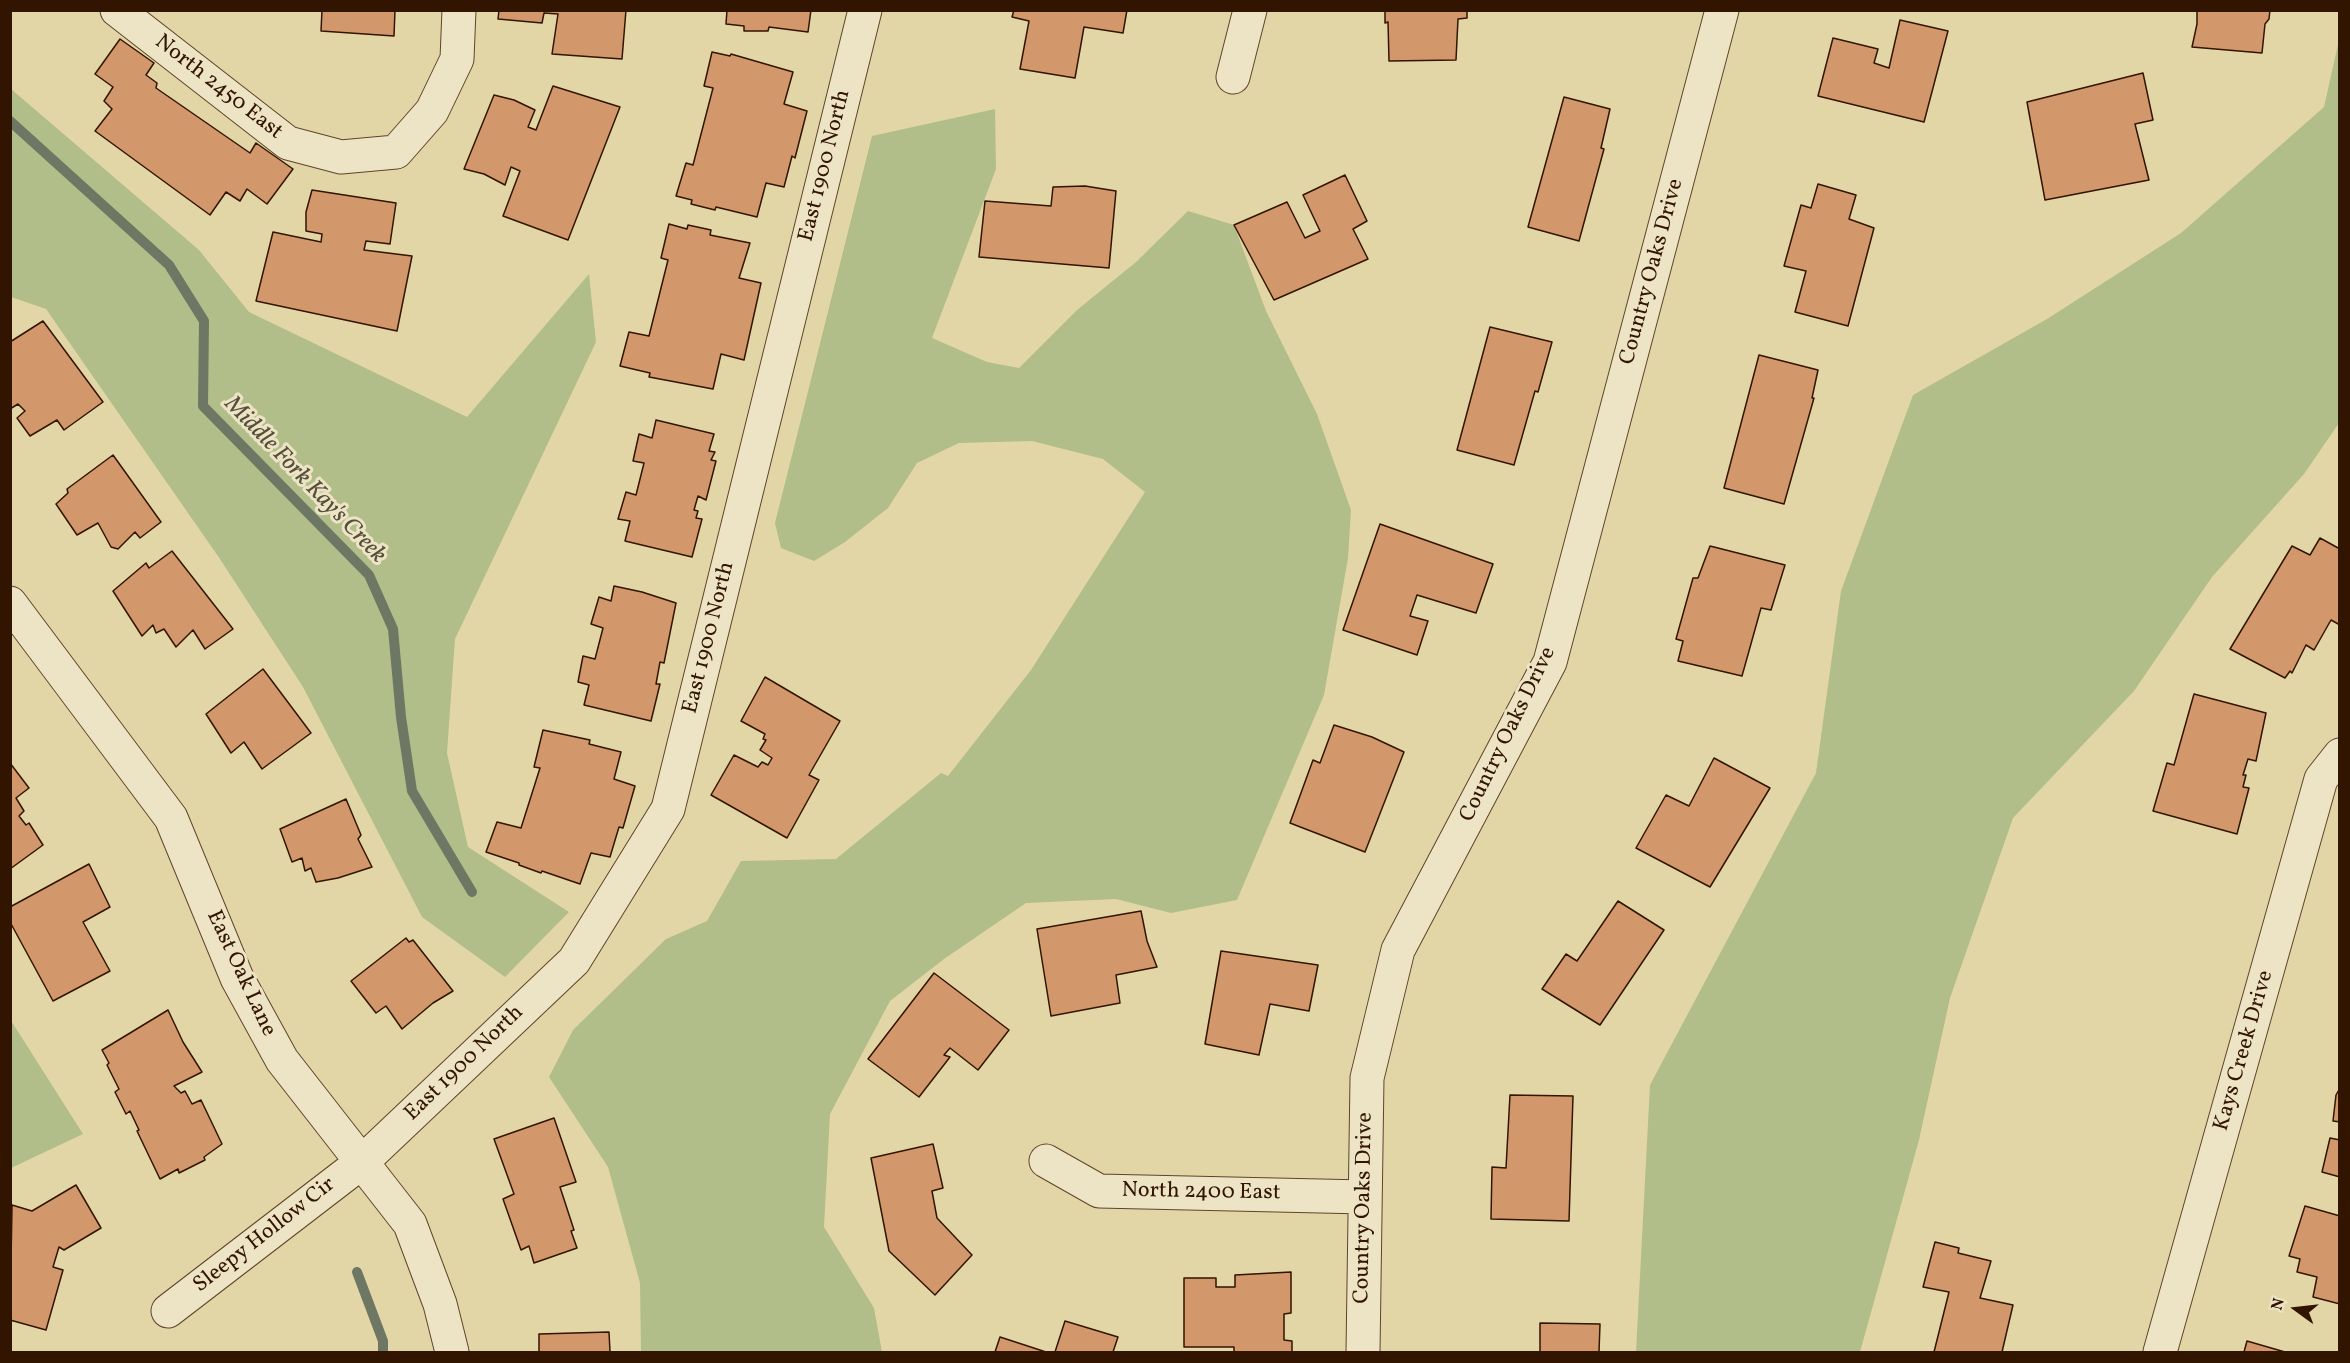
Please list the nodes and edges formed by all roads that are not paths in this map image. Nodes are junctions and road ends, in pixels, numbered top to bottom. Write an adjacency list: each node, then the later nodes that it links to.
1 (117, 10): 2 (street, North 2450 East)
2 (459, 10)
3 (865, 10): 10 (street, East 1900 North)
4 (1250, 10): 6 (street)
5 (1722, 10): 11 (street, Country Oaks Drive)
6 (1233, 78)
7 (10, 603): 10 (street, East Oak Lane)
8 (2340, 755): 15 (street, Kays Creek Drive)
9 (1046, 1161): 11 (street, North 2400 East)
10 (362, 1162): 12 (street, Sleepy Hollow Cir); 13 (street, East Oak Lane)
11 (1365, 1197): 14 (street, Country Oaks Drive)
12 (168, 1311)
13 (452, 1353)
14 (1363, 1353)
15 (2160, 1353)

